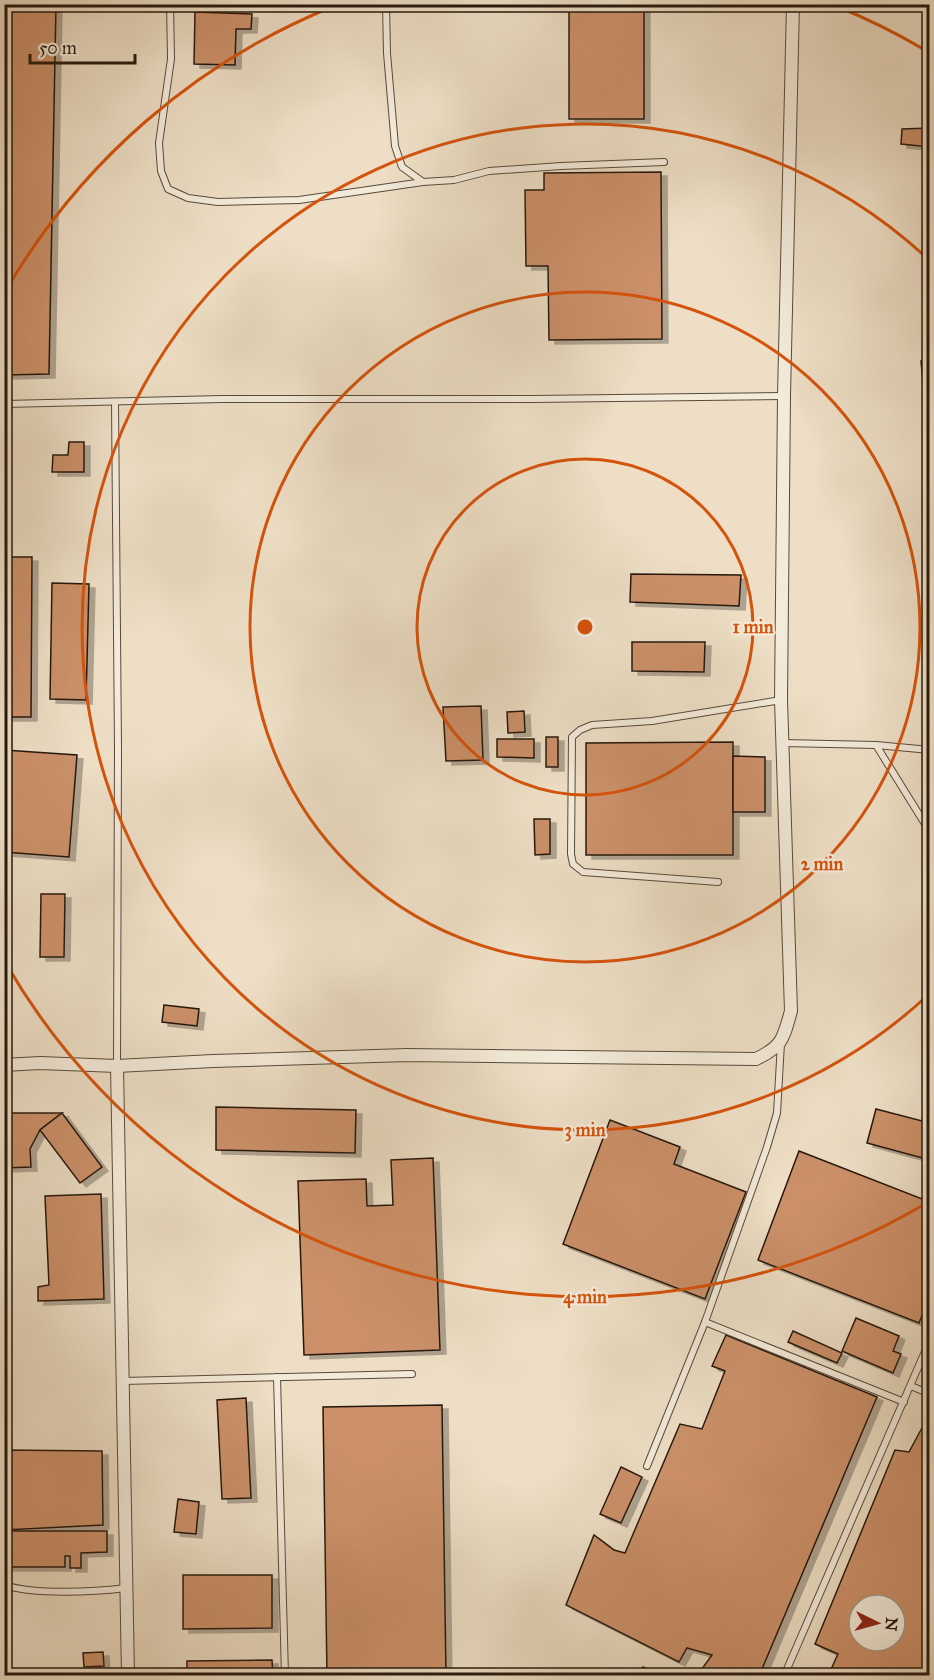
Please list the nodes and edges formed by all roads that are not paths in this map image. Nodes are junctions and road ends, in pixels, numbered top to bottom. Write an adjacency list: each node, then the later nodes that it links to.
1 (170, 4): 5 (lane)
2 (386, 4): 5 (lane)
3 (793, 4): 6 (street)
4 (664, 162): 5 (lane)
5 (423, 182)
6 (784, 396): 7 (lane); 9 (street)
7 (115, 402): 8 (lane); 17 (lane)
8 (4, 404)
9 (781, 700): 10 (street); 14 (lane)
10 (783, 743): 11 (lane); 15 (street)
11 (876, 745): 12 (lane); 13 (lane)
12 (930, 750)
13 (930, 832)
14 (718, 882)
15 (781, 1042): 17 (street); 18 (lane)
16 (4, 1065): 17 (street)
17 (117, 1066): 22 (street)
18 (705, 1322): 25 (lane); 26 (lane)
19 (930, 1340): 23 (lane)
20 (412, 1374): 21 (lane)
21 (277, 1377): 22 (lane); 30 (lane)
22 (123, 1381): 28 (street)
23 (911, 1386): 24 (lane); 25 (lane)
24 (930, 1394)
25 (904, 1402): 31 (lane)
26 (647, 1466)
27 (4, 1585): 28 (lane)
28 (126, 1588): 29 (street)
29 (128, 1676)
30 (285, 1676)
31 (783, 1676)

